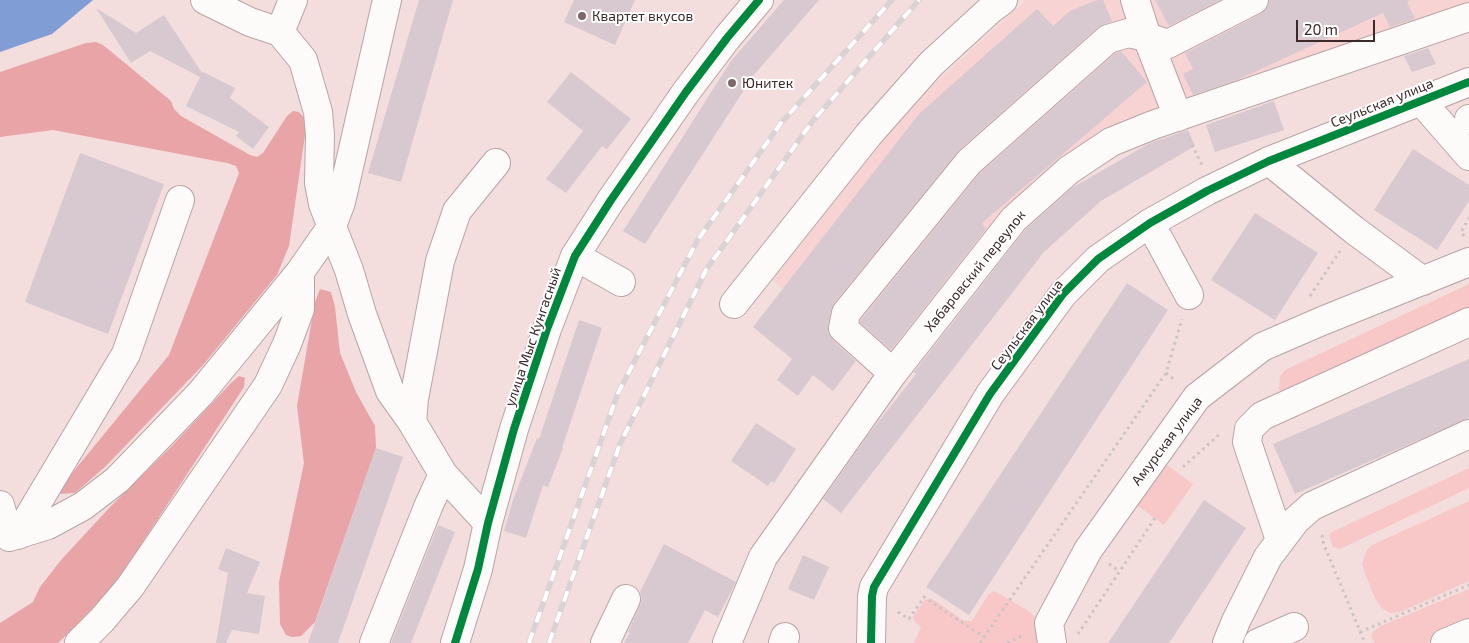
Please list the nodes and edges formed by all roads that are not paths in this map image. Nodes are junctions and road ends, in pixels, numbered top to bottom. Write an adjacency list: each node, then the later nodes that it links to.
1 (204, 0): 9 (street)
2 (293, 0): 9 (street)
3 (387, 0): 19 (street)
4 (759, 0): 20 (street, улица Мыс Кунгасный)
5 (1003, 0): 26 (street)
6 (1135, 0): 10 (street)
7 (1254, 0): 10 (street)
8 (1461, 12): 13 (street, Хабаровский переулок)
9 (280, 32): 19 (street)
10 (1147, 37): 13 (street); 28 (street)
11 (1469, 82): 12 (street, Сеульская улица)
12 (1421, 102): 14 (street); 15 (street, Сеульская улица)
13 (1178, 117): 28 (street, Хабаровский переулок)
14 (1469, 156)
15 (1269, 161): 18 (street, Сеульская улица); 23 (street)
16 (496, 163): 29 (street)
17 (180, 200): 34 (street)
18 (1150, 224): 25 (street); 45 (street, Сеульская улица)
19 (332, 226): 22 (street); 29 (street)
20 (575, 256): 24 (street); 33 (street, улица Мыс Кунгасный)
21 (1469, 262): 23 (street, Амурская улица)
22 (300, 272): 34 (street); 40 (street)
23 (1423, 281): 39 (street, Амурская улица)
24 (621, 282)
25 (1189, 295)
26 (734, 304)
27 (1469, 322): 35 (street)
28 (893, 373): 44 (street, Хабаровский переулок)
29 (412, 422): 31 (street)
30 (1469, 434): 35 (street)
31 (443, 474): 33 (street); 41 (street)
32 (0, 505): 34 (street)
33 (488, 523): 42 (street, улица Мыс Кунгасный)
34 (9, 537)
35 (1280, 540): 46 (street)
36 (626, 599): 43 (street)
37 (1294, 627): 47 (street)
38 (1469, 633): 48 (street)
39 (1064, 639)
40 (79, 643)
41 (374, 643)
42 (455, 643)
43 (605, 643)
44 (727, 643)
45 (871, 643)
46 (1227, 643)
47 (1258, 643)
48 (1445, 643)

